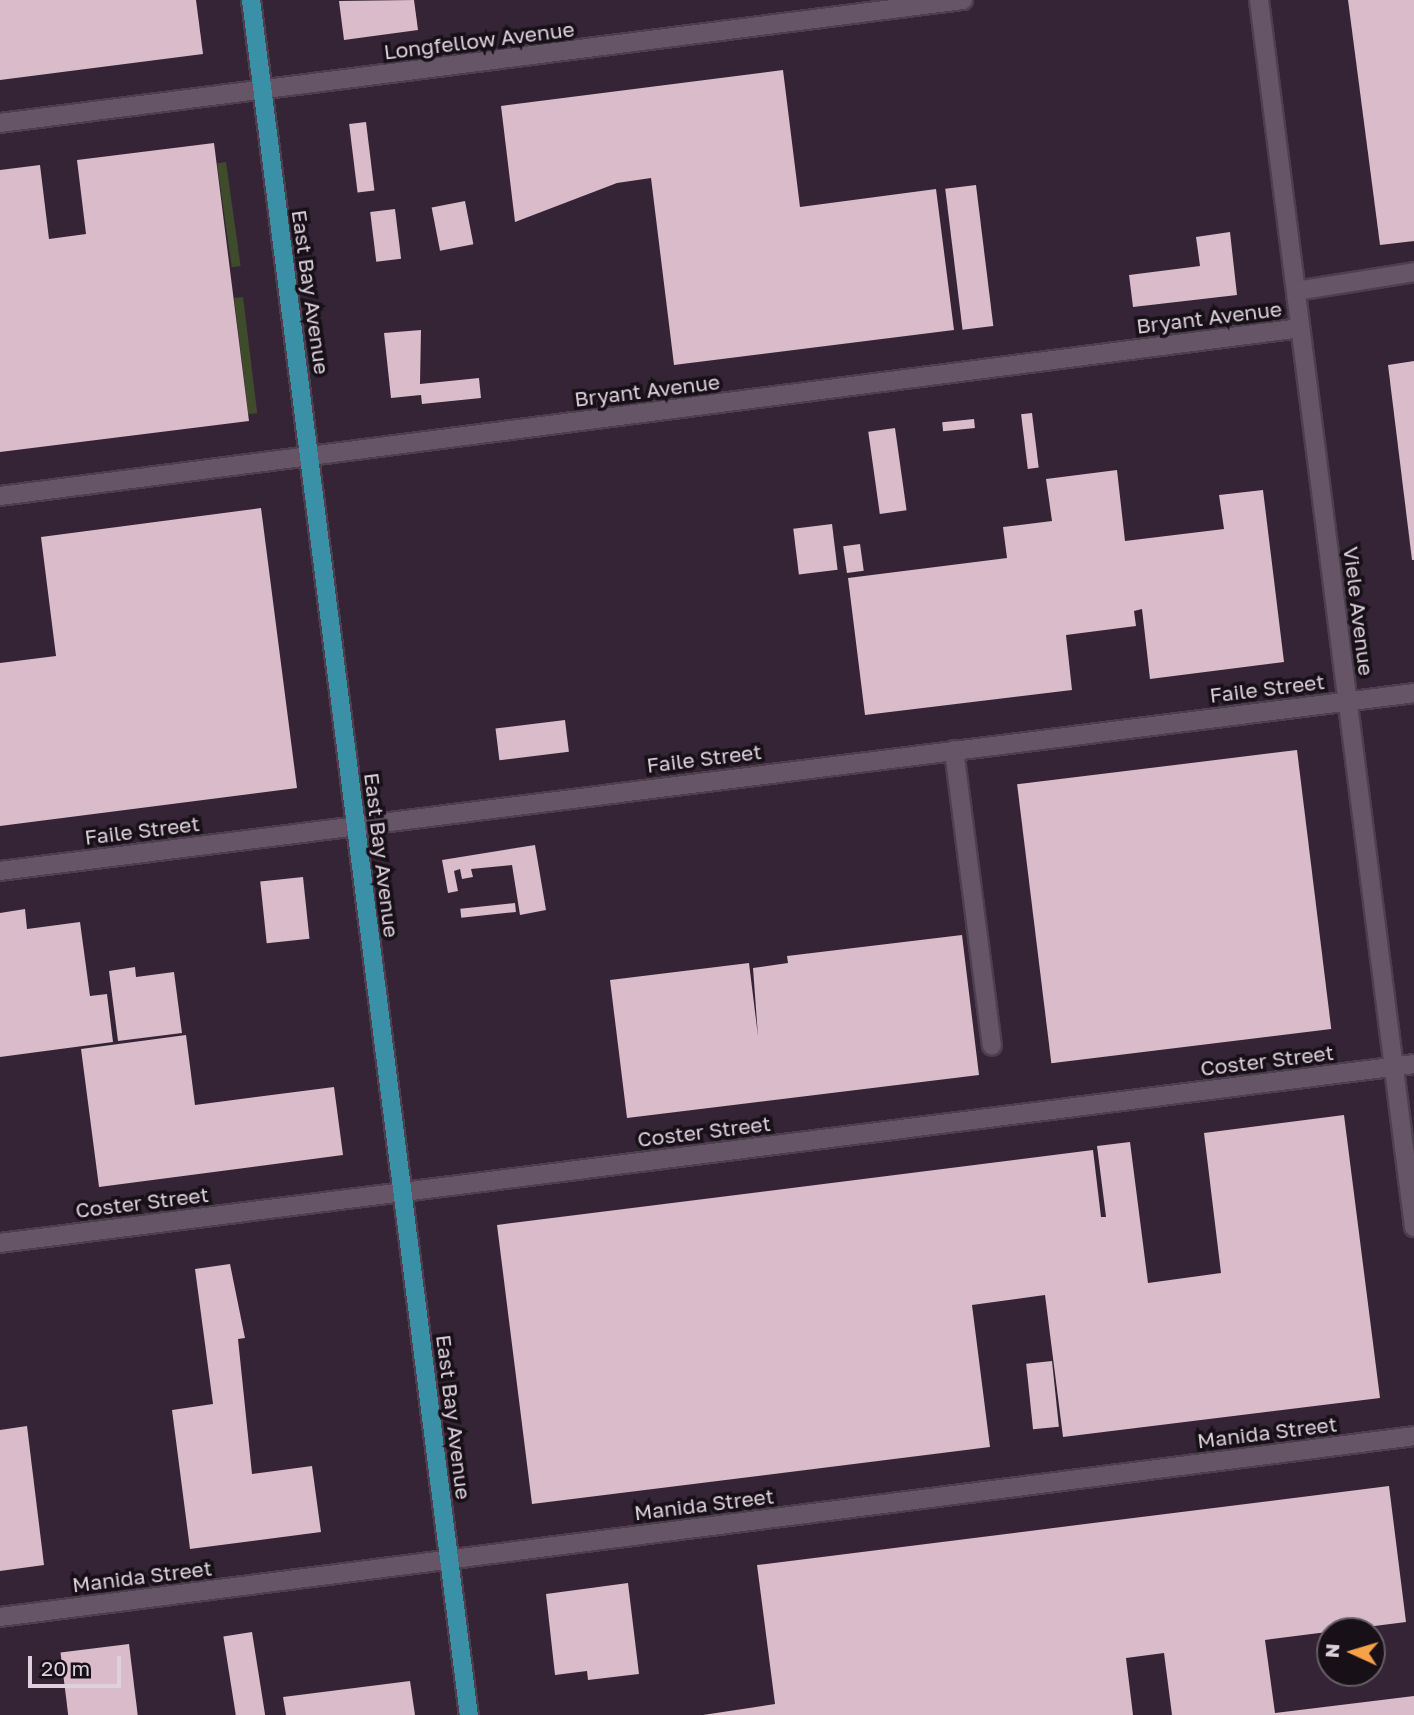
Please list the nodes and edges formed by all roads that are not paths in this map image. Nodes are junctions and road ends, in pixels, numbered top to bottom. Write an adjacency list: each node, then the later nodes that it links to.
1 (251, 0): 4 (main road, East Bay Avenue)
2 (963, 0): 4 (street, Longfellow Avenue)
3 (1259, 0): 7 (street, Viele Avenue)
4 (261, 91): 5 (street, Longfellow Avenue); 9 (main road, East Bay Avenue)
5 (0, 123)
6 (1414, 272): 7 (street, Bryant Avenue)
7 (1296, 291): 8 (street, Viele Avenue)
8 (1300, 328): 9 (street, Bryant Avenue); 12 (street, Viele Avenue)
9 (309, 457): 10 (street, Bryant Avenue); 14 (main road, East Bay Avenue)
10 (0, 496)
11 (1414, 692): 12 (street, Faile Street)
12 (1347, 701): 13 (street, Faile Street); 18 (street, Viele Avenue)
13 (954, 750): 14 (street, Faile Street); 16 (street)
14 (355, 825): 15 (street, Faile Street); 19 (main road, East Bay Avenue)
15 (0, 871)
16 (992, 1046)
17 (1414, 1064): 18 (street, Coster Street)
18 (1393, 1067): 19 (street, Coster Street); 20 (street, Viele Avenue)
19 (402, 1191): 21 (street, Coster Street); 23 (main road, East Bay Avenue)
20 (1414, 1227)
21 (0, 1243)
22 (1414, 1436): 23 (street, Manida Street)
23 (449, 1559): 24 (street, Manida Street); 25 (main road, East Bay Avenue)
24 (0, 1616)
25 (469, 1715)

